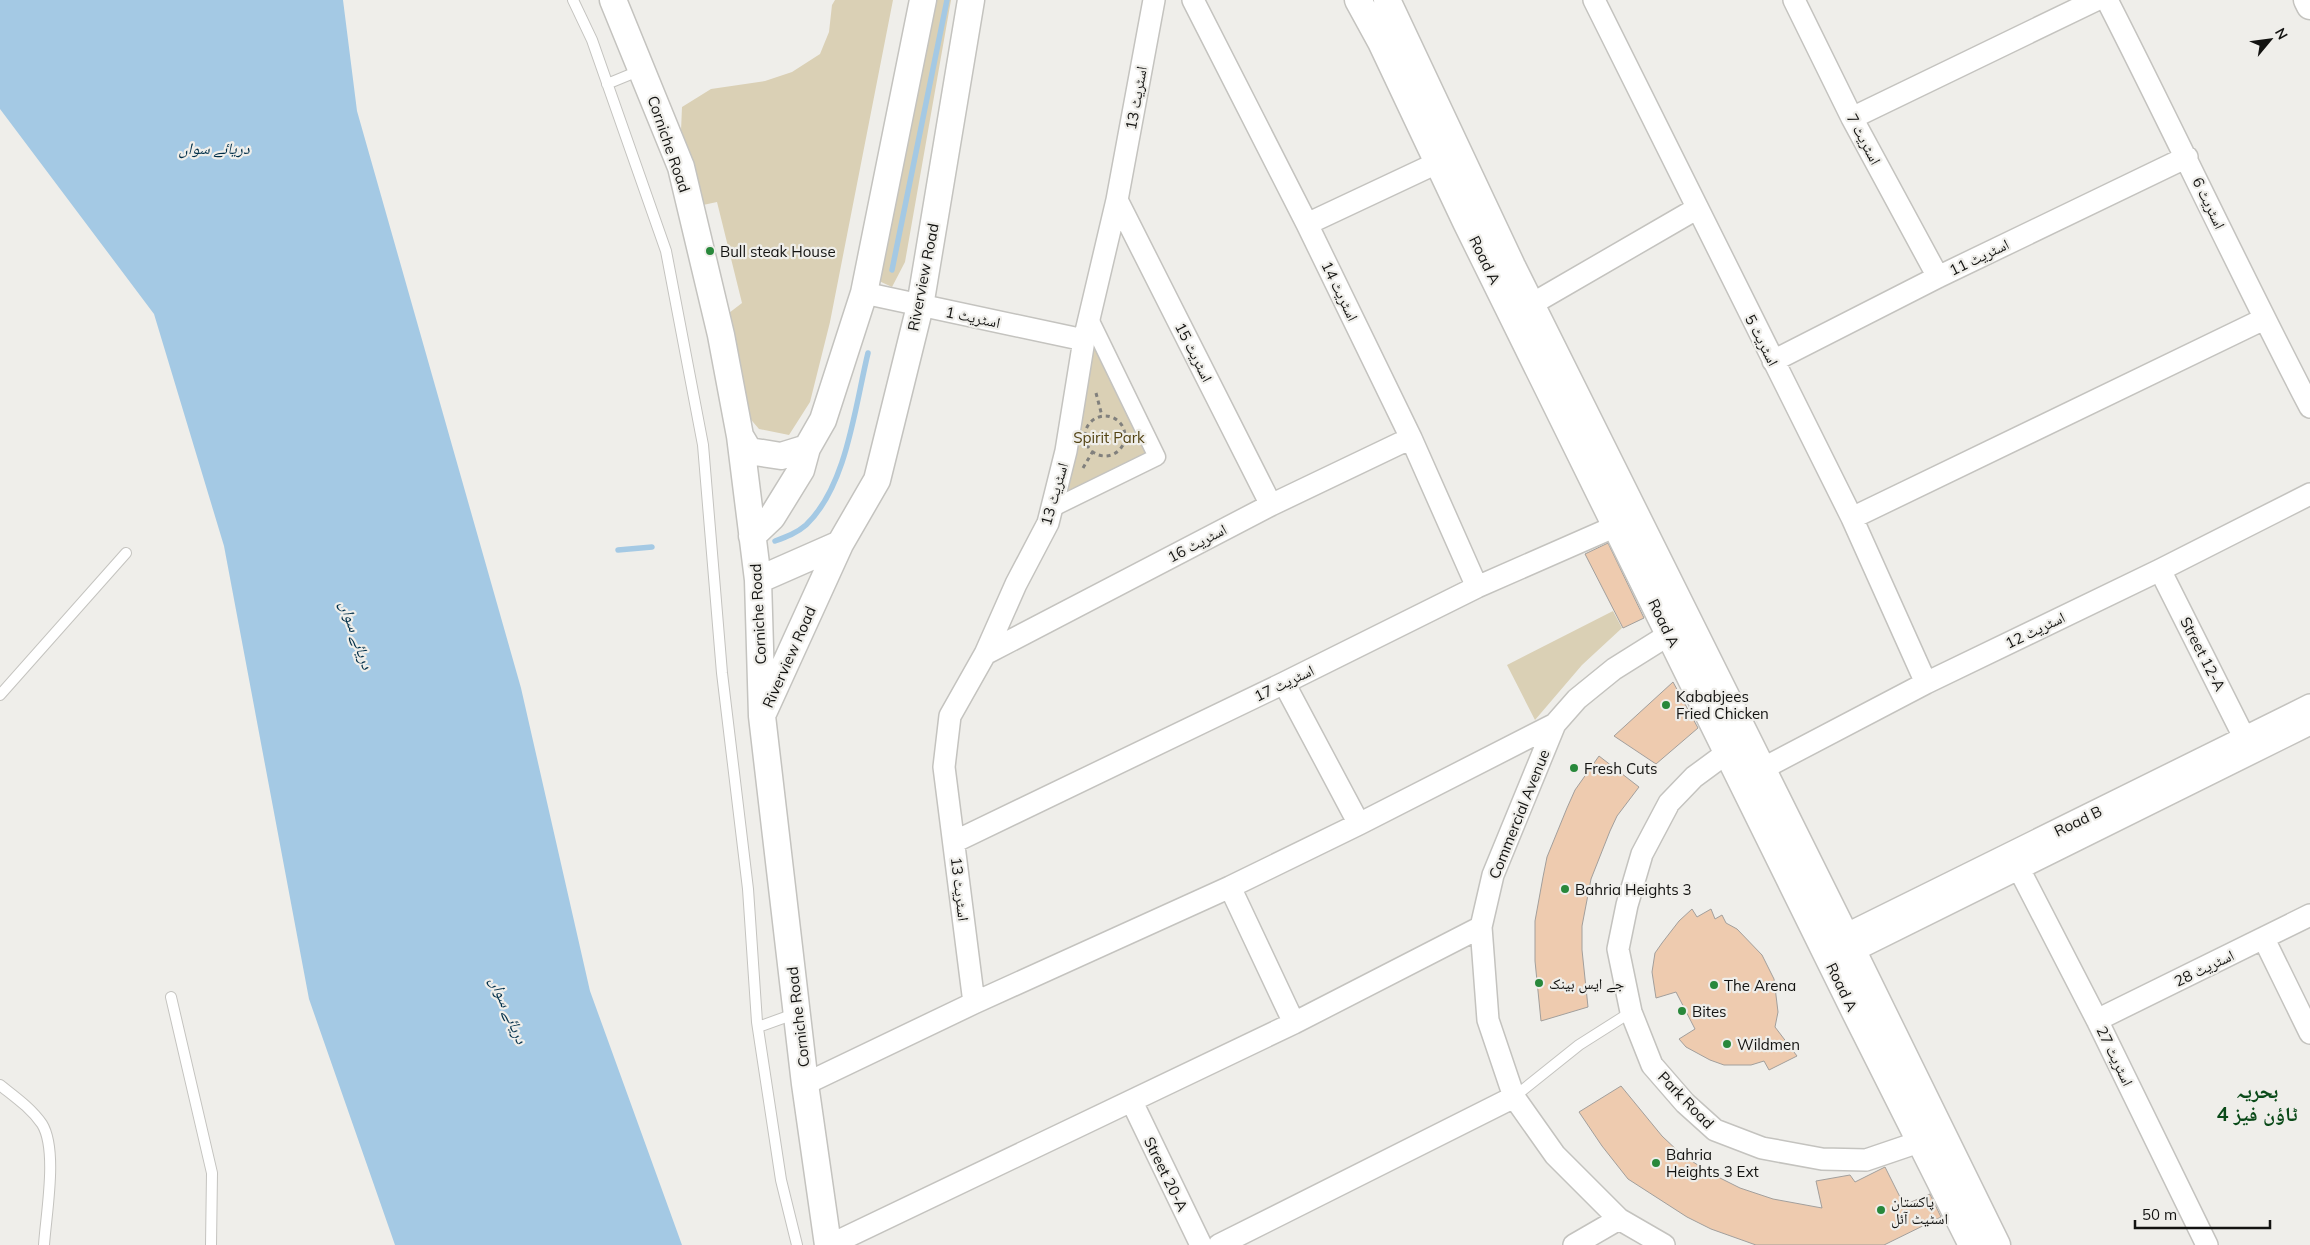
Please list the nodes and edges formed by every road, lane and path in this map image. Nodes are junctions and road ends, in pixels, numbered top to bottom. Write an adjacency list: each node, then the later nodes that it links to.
1 (573, 0): 16 (lane)
2 (613, 0): 15 (street, Corniche Road)
3 (923, 0): 24 (street)
4 (971, 0): 26 (street, Riverview Road)
5 (1154, 0): 20 (street, اسٹریٹ 13)
6 (1194, 0): 22 (street, اسٹریٹ 14)
7 (1358, 0): 19 (street, Road A)
8 (1387, 0): 25 (street, Road A)
9 (1594, 0): 21 (street, اسٹریٹ 5)
10 (1794, 0): 17 (street, اسٹریٹ 7)
11 (2096, 0): 17 (street)
12 (2107, 0): 18 (street, اسٹریٹ 6)
13 (2307, 0): 14 (street)
14 (2310, 6)
15 (642, 70): 16 (lane); 33 (street, Corniche Road)
16 (607, 84): 73 (lane)
17 (1852, 118): 23 (street, اسٹریٹ 7)
18 (2187, 158): 23 (street, اسٹریٹ 11); 28 (street, اسٹریٹ 6)
19 (1439, 162): 22 (street); 40 (street, Road A)
20 (1117, 200): 27 (street, اسٹریٹ 13); 37 (street, اسٹریٹ 15)
21 (1696, 209): 25 (street); 30 (street, اسٹریٹ 5)
22 (1307, 224): 34 (street, اسٹریٹ 14)
23 (1938, 277): 30 (street, اسٹریٹ 11)
24 (864, 293): 26 (street, اسٹریٹ 1); 35 (street)
25 (1532, 304): 47 (street, Road A)
26 (920, 306): 29 (street, اسٹریٹ 1); 42 (street, Riverview Road)
27 (1089, 317): 29 (street, اسٹریٹ 13); 38 (street)
28 (2264, 319): 31 (street, اسٹریٹ 6); 39 (street)
29 (1084, 340): 38 (street, اسٹریٹ 13)
30 (1773, 361): 39 (street, اسٹریٹ 5)
31 (2310, 407)
32 (1108, 416): 32 (path)
33 (740, 436): 35 (street); 41 (street, Corniche Road)
34 (1411, 438): 37 (street, اسٹریٹ 16); 46 (street, اسٹریٹ 14)
35 (806, 448): 41 (street)
36 (2310, 494): 44 (street, اسٹریٹ 12)
37 (1271, 505): 48 (street, اسٹریٹ 16)
38 (1051, 509): 48 (street, اسٹریٹ 13)
39 (1852, 518): 50 (street, اسٹریٹ 5)
40 (1616, 526): 46 (street, اسٹریٹ 17); 47 (street, Road A)
41 (752, 536): 45 (street, Corniche Road)
42 (840, 544): 45 (street); 53 (street, Riverview Road)
43 (126, 553): 51 (lane)
44 (2160, 570): 50 (street, اسٹریٹ 12); 56 (street, Street 12-A)
45 (758, 580): 53 (street, Corniche Road)
46 (1477, 587): 49 (street, اسٹریٹ 17)
47 (1680, 628): 54 (street, Commercial Avenue); 57 (street, Road A); 58 (street, Road A)
48 (985, 654): 60 (street, اسٹریٹ 13)
49 (1284, 683): 59 (street); 60 (street, اسٹریٹ 17)
50 (1926, 683): 58 (street, اسٹریٹ 12)
51 (0, 696)
52 (2310, 705): 56 (street, Road B)
53 (762, 716): 69 (street, Corniche Road)
54 (1555, 724): 59 (street); 64 (street, Commercial Avenue)
55 (2310, 724): 61 (street, Road B)
56 (2246, 738): 66 (street, Road B)
57 (1728, 752): 70 (street, Park Road); 79 (street, Road A)
58 (1762, 769): 66 (street, Road A)
59 (1360, 824): 62 (street)
60 (954, 842): 68 (street, اسٹریٹ 13)
61 (2019, 869): 66 (street, Road B); 71 (street, اسٹریٹ 27)
62 (1230, 887): 68 (street); 72 (street)
63 (2310, 915): 65 (street, اسٹریٹ 28)
64 (1481, 927): 72 (street); 77 (street, Commercial Avenue)
65 (2264, 939): 71 (street, اسٹریٹ 28); 74 (street)
66 (1849, 943): 90 (street, Road A)
67 (171, 997): 82 (lane)
68 (974, 1002): 75 (street)
69 (797, 1012): 73 (lane); 75 (street, Corniche Road)
70 (1630, 1012): 77 (lane); 79 (street, Park Road)
71 (2097, 1020): 91 (street, اسٹریٹ 27)
72 (1294, 1023): 78 (street)
73 (758, 1027): 83 (lane)
74 (2310, 1033)
75 (806, 1084): 84 (street, Corniche Road)
76 (0, 1085): 81 (lane)
77 (1514, 1097): 80 (street, Commercial Avenue); 86 (street)
78 (1132, 1102): 84 (street); 85 (street, Street 20-A)
79 (1919, 1142): 89 (street, Road A)
80 (1619, 1219): 87 (street); 88 (street, Commercial Avenue)
81 (44, 1245)
82 (211, 1245)
83 (797, 1245)
84 (829, 1245)
85 (1201, 1245)
86 (1219, 1245)
87 (1574, 1245)
88 (1664, 1245)
89 (1972, 1245)
90 (1997, 1245)
91 (2207, 1245)

